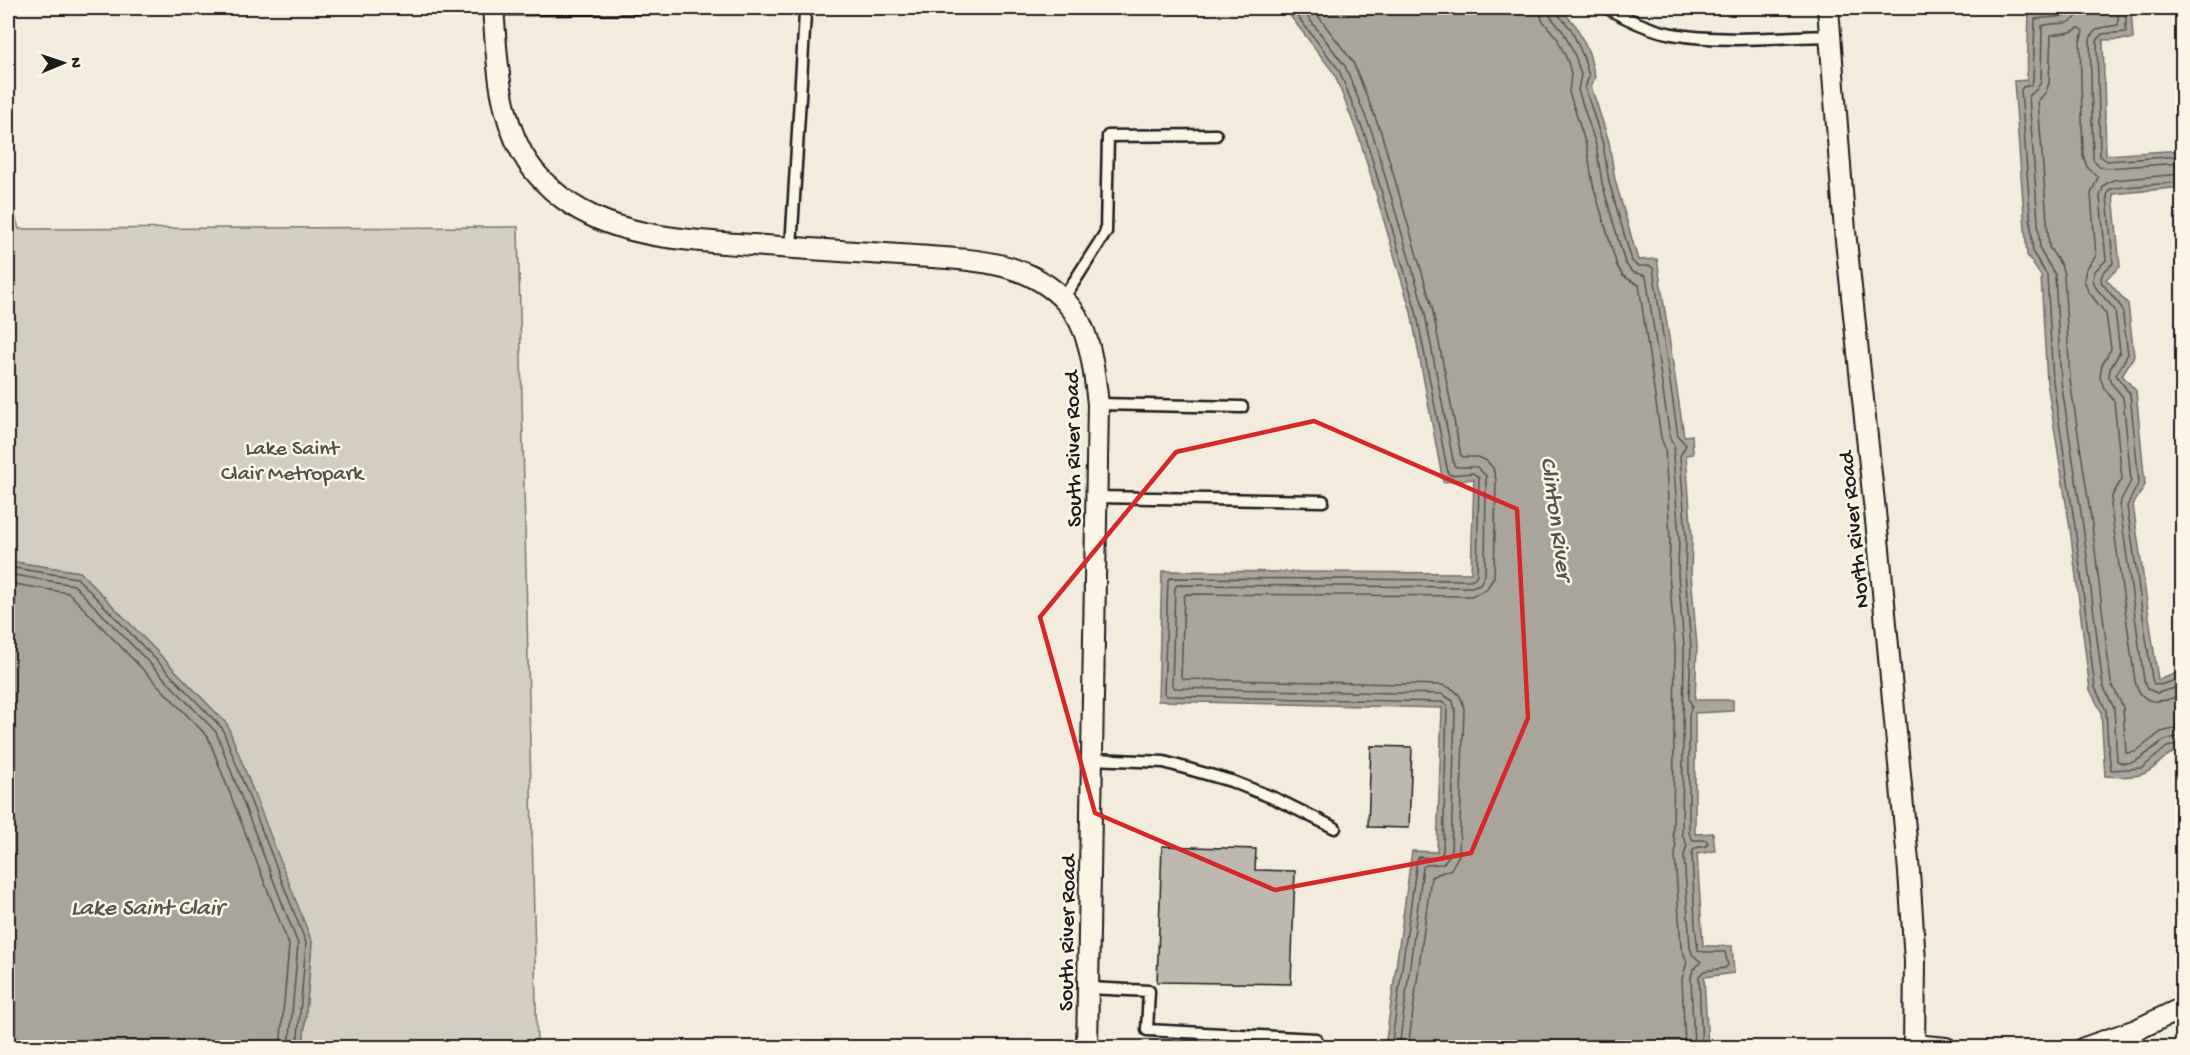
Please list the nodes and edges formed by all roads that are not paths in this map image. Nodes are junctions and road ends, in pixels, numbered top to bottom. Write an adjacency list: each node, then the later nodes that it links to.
1 (493, 8): 2 (lane); 8 (street, South River Road)
2 (652, 8)
3 (1607, 8): 6 (lane)
4 (1828, 8): 6 (street, North River Road)
5 (805, 14): 8 (lane)
6 (1830, 36): 19 (street, North River Road)
7 (1216, 135): 9 (lane)
8 (791, 248): 9 (street, South River Road)
9 (1063, 298): 10 (street, South River Road)
10 (1098, 404): 11 (lane); 12 (street, South River Road)
11 (1242, 407)
12 (1097, 497): 13 (lane); 14 (street, South River Road)
13 (1323, 501)
14 (1092, 759): 15 (lane); 16 (street, South River Road)
15 (1335, 828)
16 (1088, 988): 18 (lane); 20 (street, South River Road)
17 (2182, 1008): 22 (street)
18 (1316, 1039)
19 (1914, 1046): 21 (street)
20 (1087, 1047)
21 (1946, 1047)
22 (2084, 1047)

